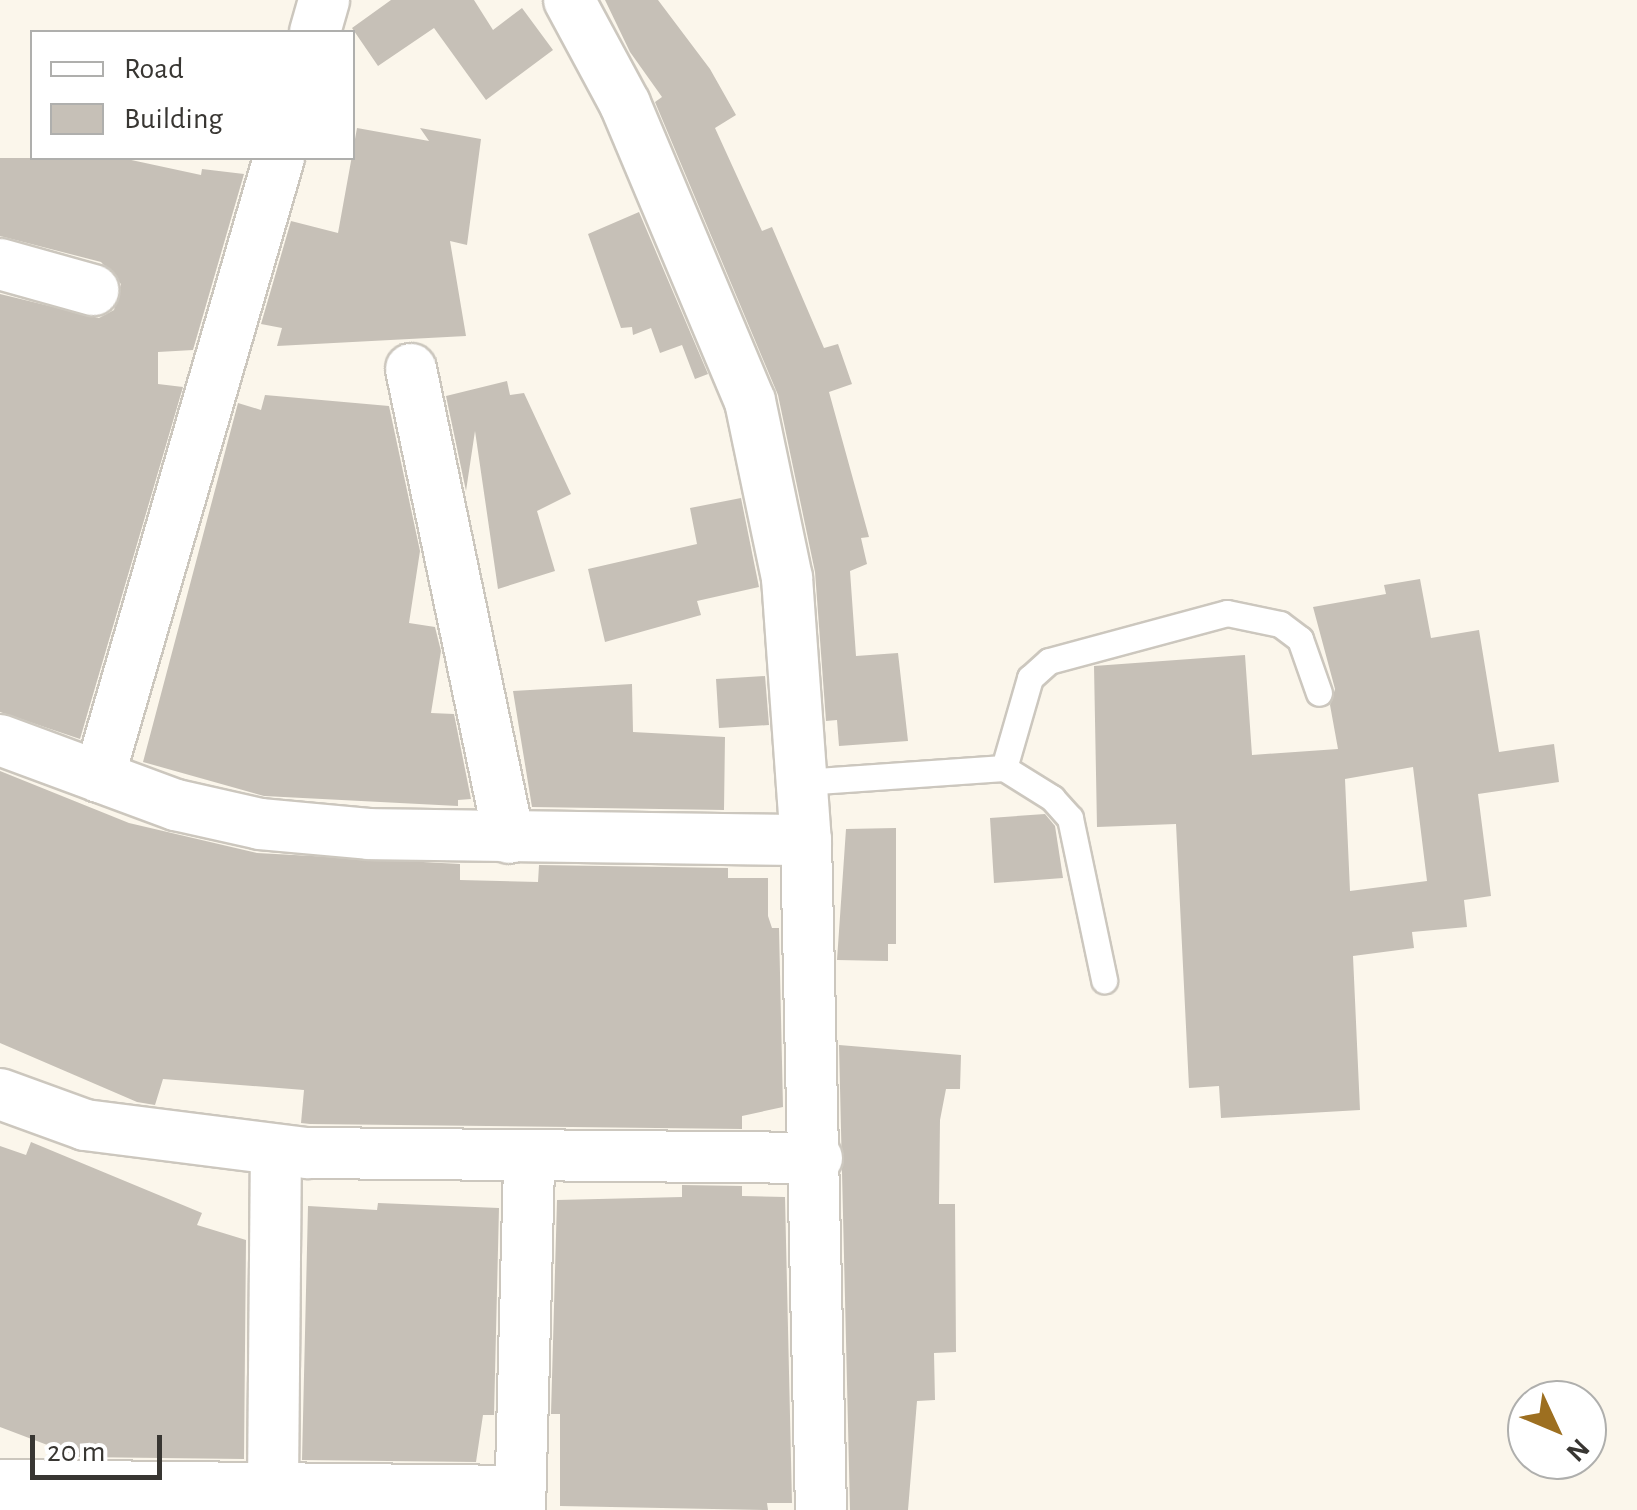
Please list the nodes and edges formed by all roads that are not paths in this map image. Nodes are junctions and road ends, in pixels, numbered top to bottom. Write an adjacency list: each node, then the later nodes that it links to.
1 (324, 0): 3 (street)
2 (568, 0): 12 (street)
3 (316, 30)
4 (278, 160): 11 (street)
5 (0, 264): 6 (street)
6 (93, 290)
7 (411, 369): 13 (street)
8 (1319, 693): 10 (lane)
9 (0, 740): 11 (street)
10 (1004, 768): 12 (lane); 15 (lane)
11 (99, 777): 13 (street)
12 (804, 782): 14 (street)
13 (510, 838): 14 (street)
14 (806, 840): 19 (street)
15 (1104, 980)
16 (0, 1094): 17 (street)
17 (276, 1150): 18 (street); 21 (street)
18 (529, 1155): 19 (street); 22 (street)
19 (817, 1158): 23 (street)
20 (0, 1485): 21 (street)
21 (273, 1488): 22 (street)
22 (520, 1501)
23 (820, 1510)

